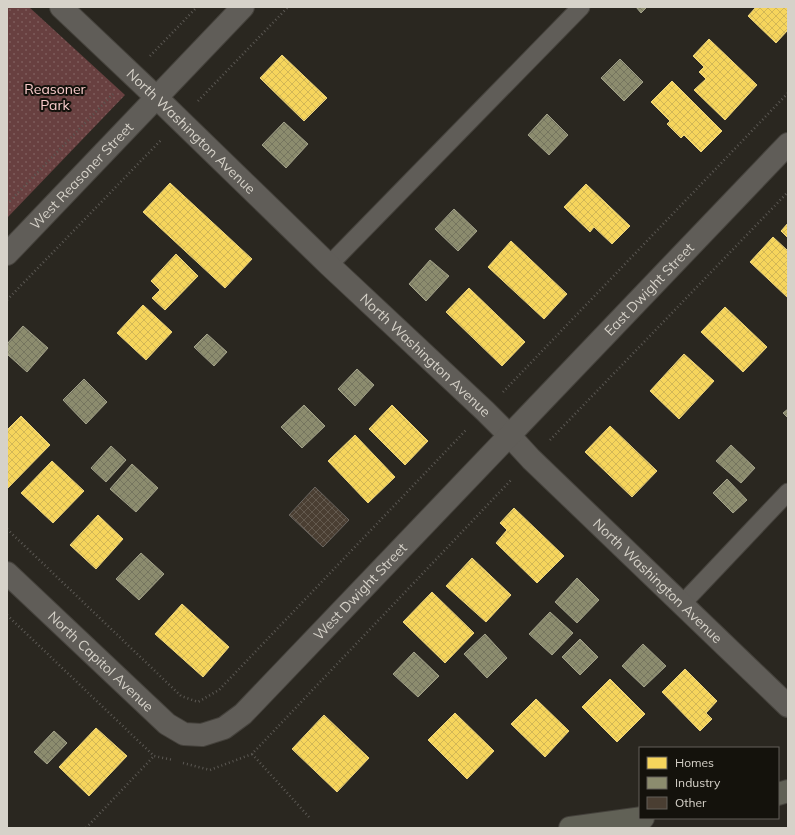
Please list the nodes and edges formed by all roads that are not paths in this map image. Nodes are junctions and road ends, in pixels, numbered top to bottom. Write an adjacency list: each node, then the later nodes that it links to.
1 (61, 7): 4 (street, North Washington Avenue)
2 (243, 7): 4 (street, West Reasoner Street)
3 (581, 7): 7 (lane)
4 (156, 97): 6 (street, West Reasoner Street); 7 (street, North Washington Avenue)
5 (788, 144): 8 (street, East Dwight Street)
6 (7, 254)
7 (329, 265): 8 (street, North Washington Avenue)
8 (509, 435): 11 (street, North Washington Avenue); 13 (street, West Dwight Street)
9 (788, 492): 11 (lane)
10 (7, 573): 13 (street, North Capitol Avenue)
11 (682, 604): 12 (street, North Washington Avenue)
12 (788, 706)
13 (202, 735)
14 (639, 819): 15 (main road)
15 (570, 828)

